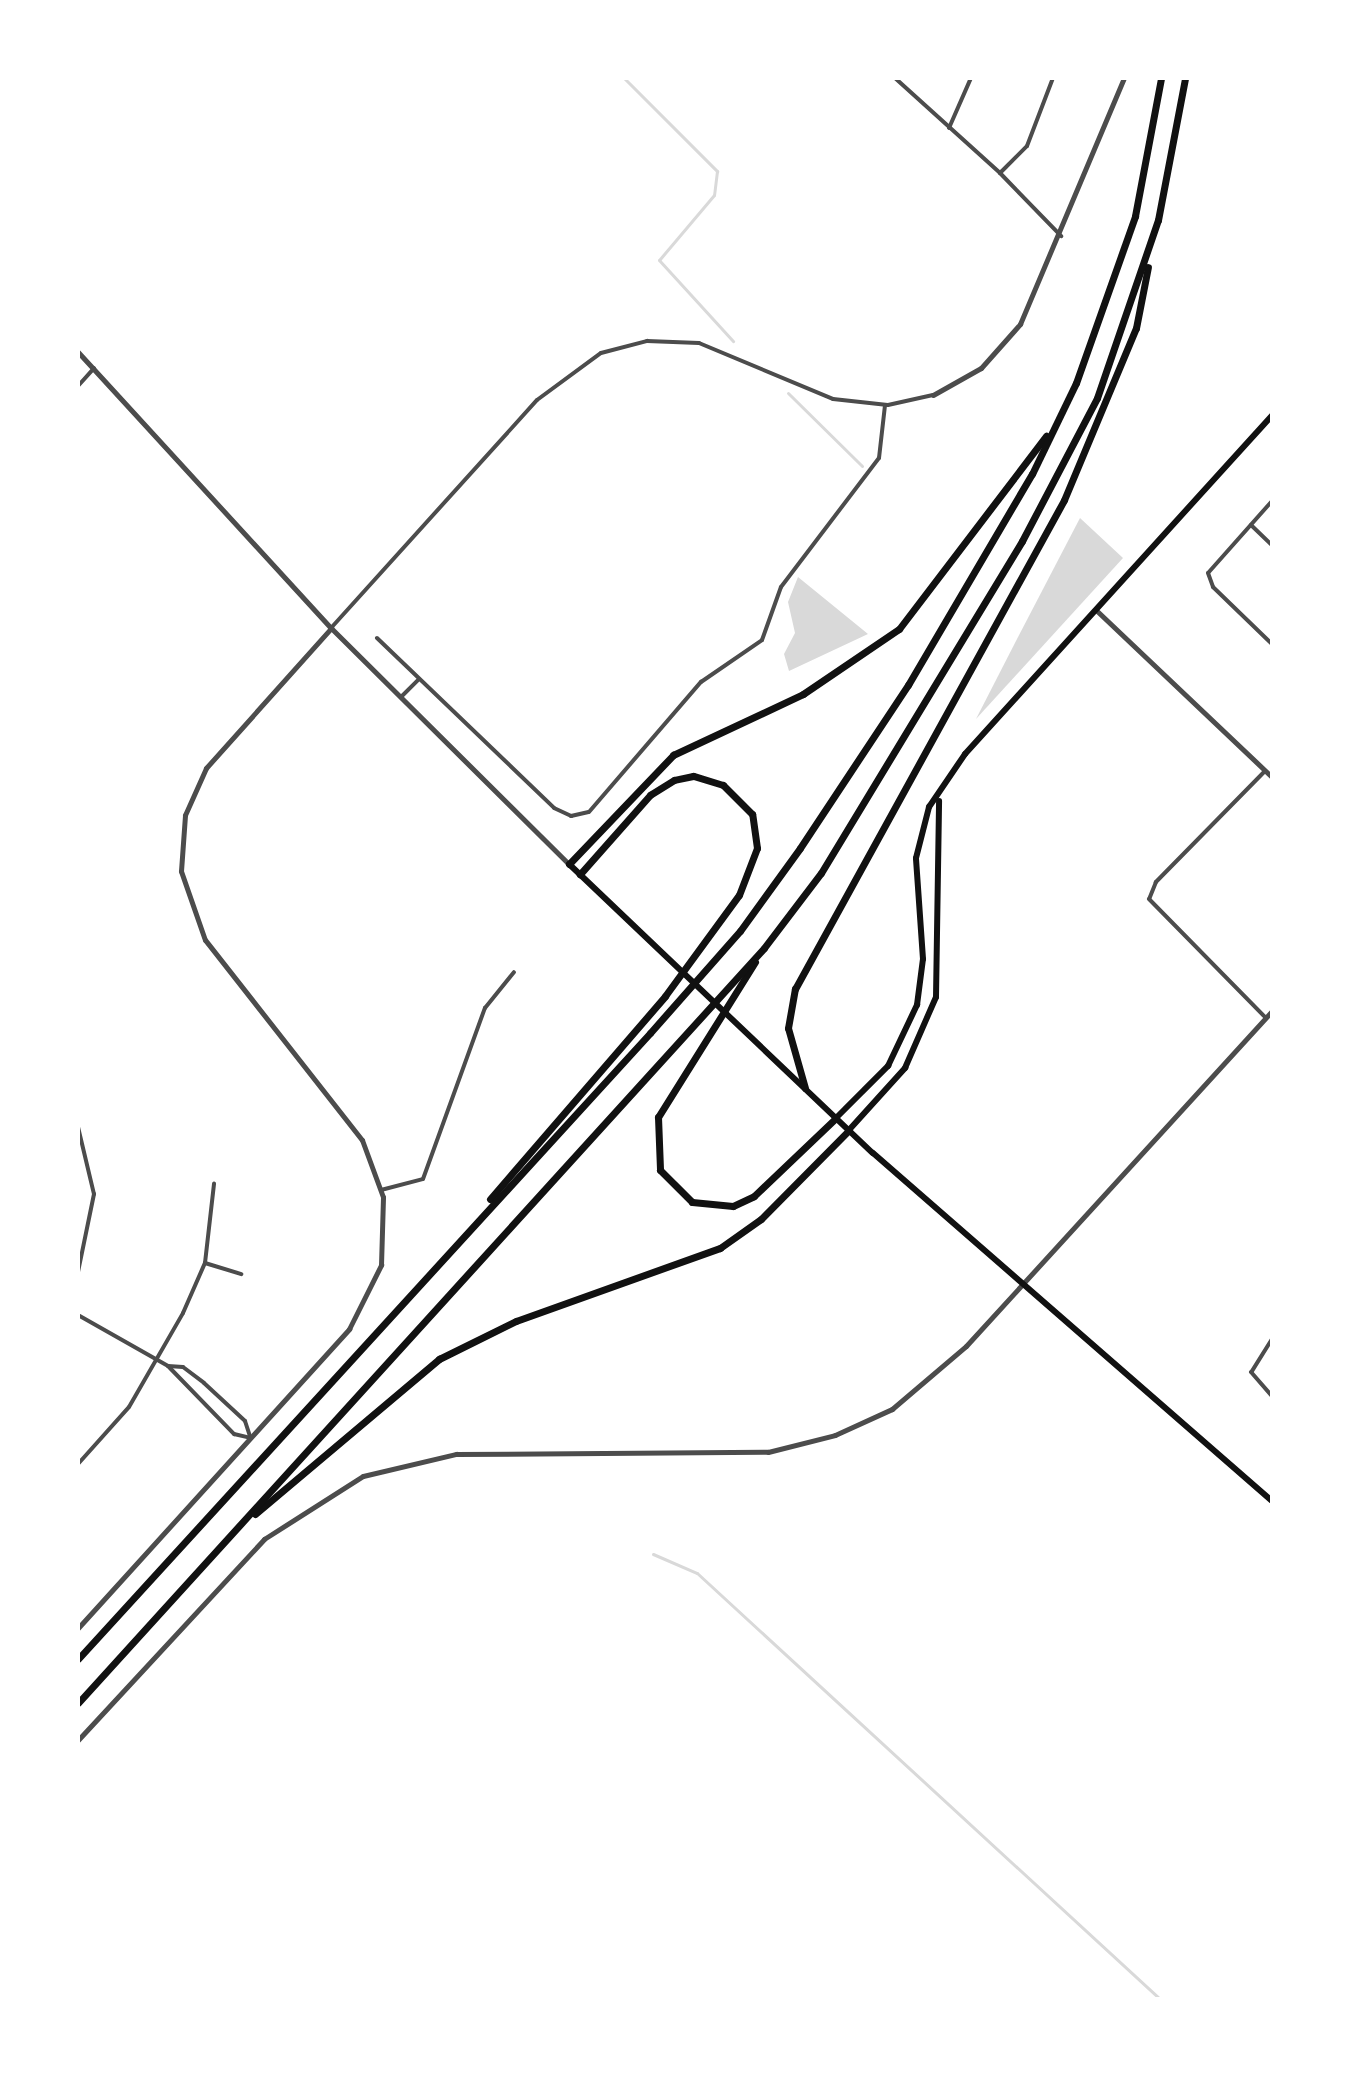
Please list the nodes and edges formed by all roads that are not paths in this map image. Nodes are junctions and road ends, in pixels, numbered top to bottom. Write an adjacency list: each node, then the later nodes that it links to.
1 (895, 78): 7 (street)
2 (971, 78): 7 (street)
3 (1053, 78): 8 (street)
4 (1124, 78): 10 (street)
5 (1161, 78): 17 (highway)
6 (1185, 78): 9 (highway)
7 (949, 128): 8 (street)
8 (1000, 173): 10 (street)
9 (1158, 220): 32 (highway); 36 (highway)
10 (1061, 236): 14 (street)
11 (78, 352): 12 (street)
12 (94, 368): 13 (street); 22 (street)
13 (78, 386)
14 (933, 395): 15 (street)
15 (885, 405): 22 (street); 25 (street)
16 (1272, 416): 21 (main road)
17 (1059, 418): 30 (highway); 46 (highway)
18 (1272, 501): 19 (street)
19 (1251, 525): 20 (street); 24 (street)
20 (1272, 545)
21 (1097, 611): 27 (street); 29 (main road)
22 (331, 628): 26 (street); 41 (street)
23 (377, 638): 25 (street)
24 (1272, 644)
25 (419, 679): 26 (street)
26 (400, 699): 30 (street)
27 (1265, 771): 28 (street); 35 (street)
28 (1272, 777)
29 (939, 801): 37 (main road); 39 (main road)
30 (569, 864): 31 (main road)
31 (580, 874): 36 (main road); 46 (highway)
32 (764, 948): 37 (highway); 55 (highway)
33 (514, 972): 41 (street)
34 (1272, 1011): 35 (street)
35 (1265, 1017): 45 (street)
36 (805, 1088): 37 (main road)
37 (836, 1118): 39 (main road)
38 (78, 1127): 43 (street)
39 (849, 1130): 45 (main road); 55 (highway)
40 (214, 1184): 42 (street)
41 (381, 1190): 52 (street)
42 (205, 1263): 44 (street); 49 (street)
43 (78, 1272)
44 (241, 1274)
45 (1021, 1283): 54 (main road); 59 (street)
46 (400, 1303): 57 (highway)
47 (78, 1315): 49 (street)
48 (1272, 1339): 51 (street)
49 (158, 1360): 50 (street); 53 (street)
50 (168, 1366): 52 (street); 52 (street)
51 (1272, 1396)
52 (251, 1438): 56 (street)
53 (78, 1464)
54 (1272, 1501)
55 (238, 1527): 58 (highway)
56 (78, 1628)
57 (78, 1659)
58 (78, 1703)
59 (78, 1740)

